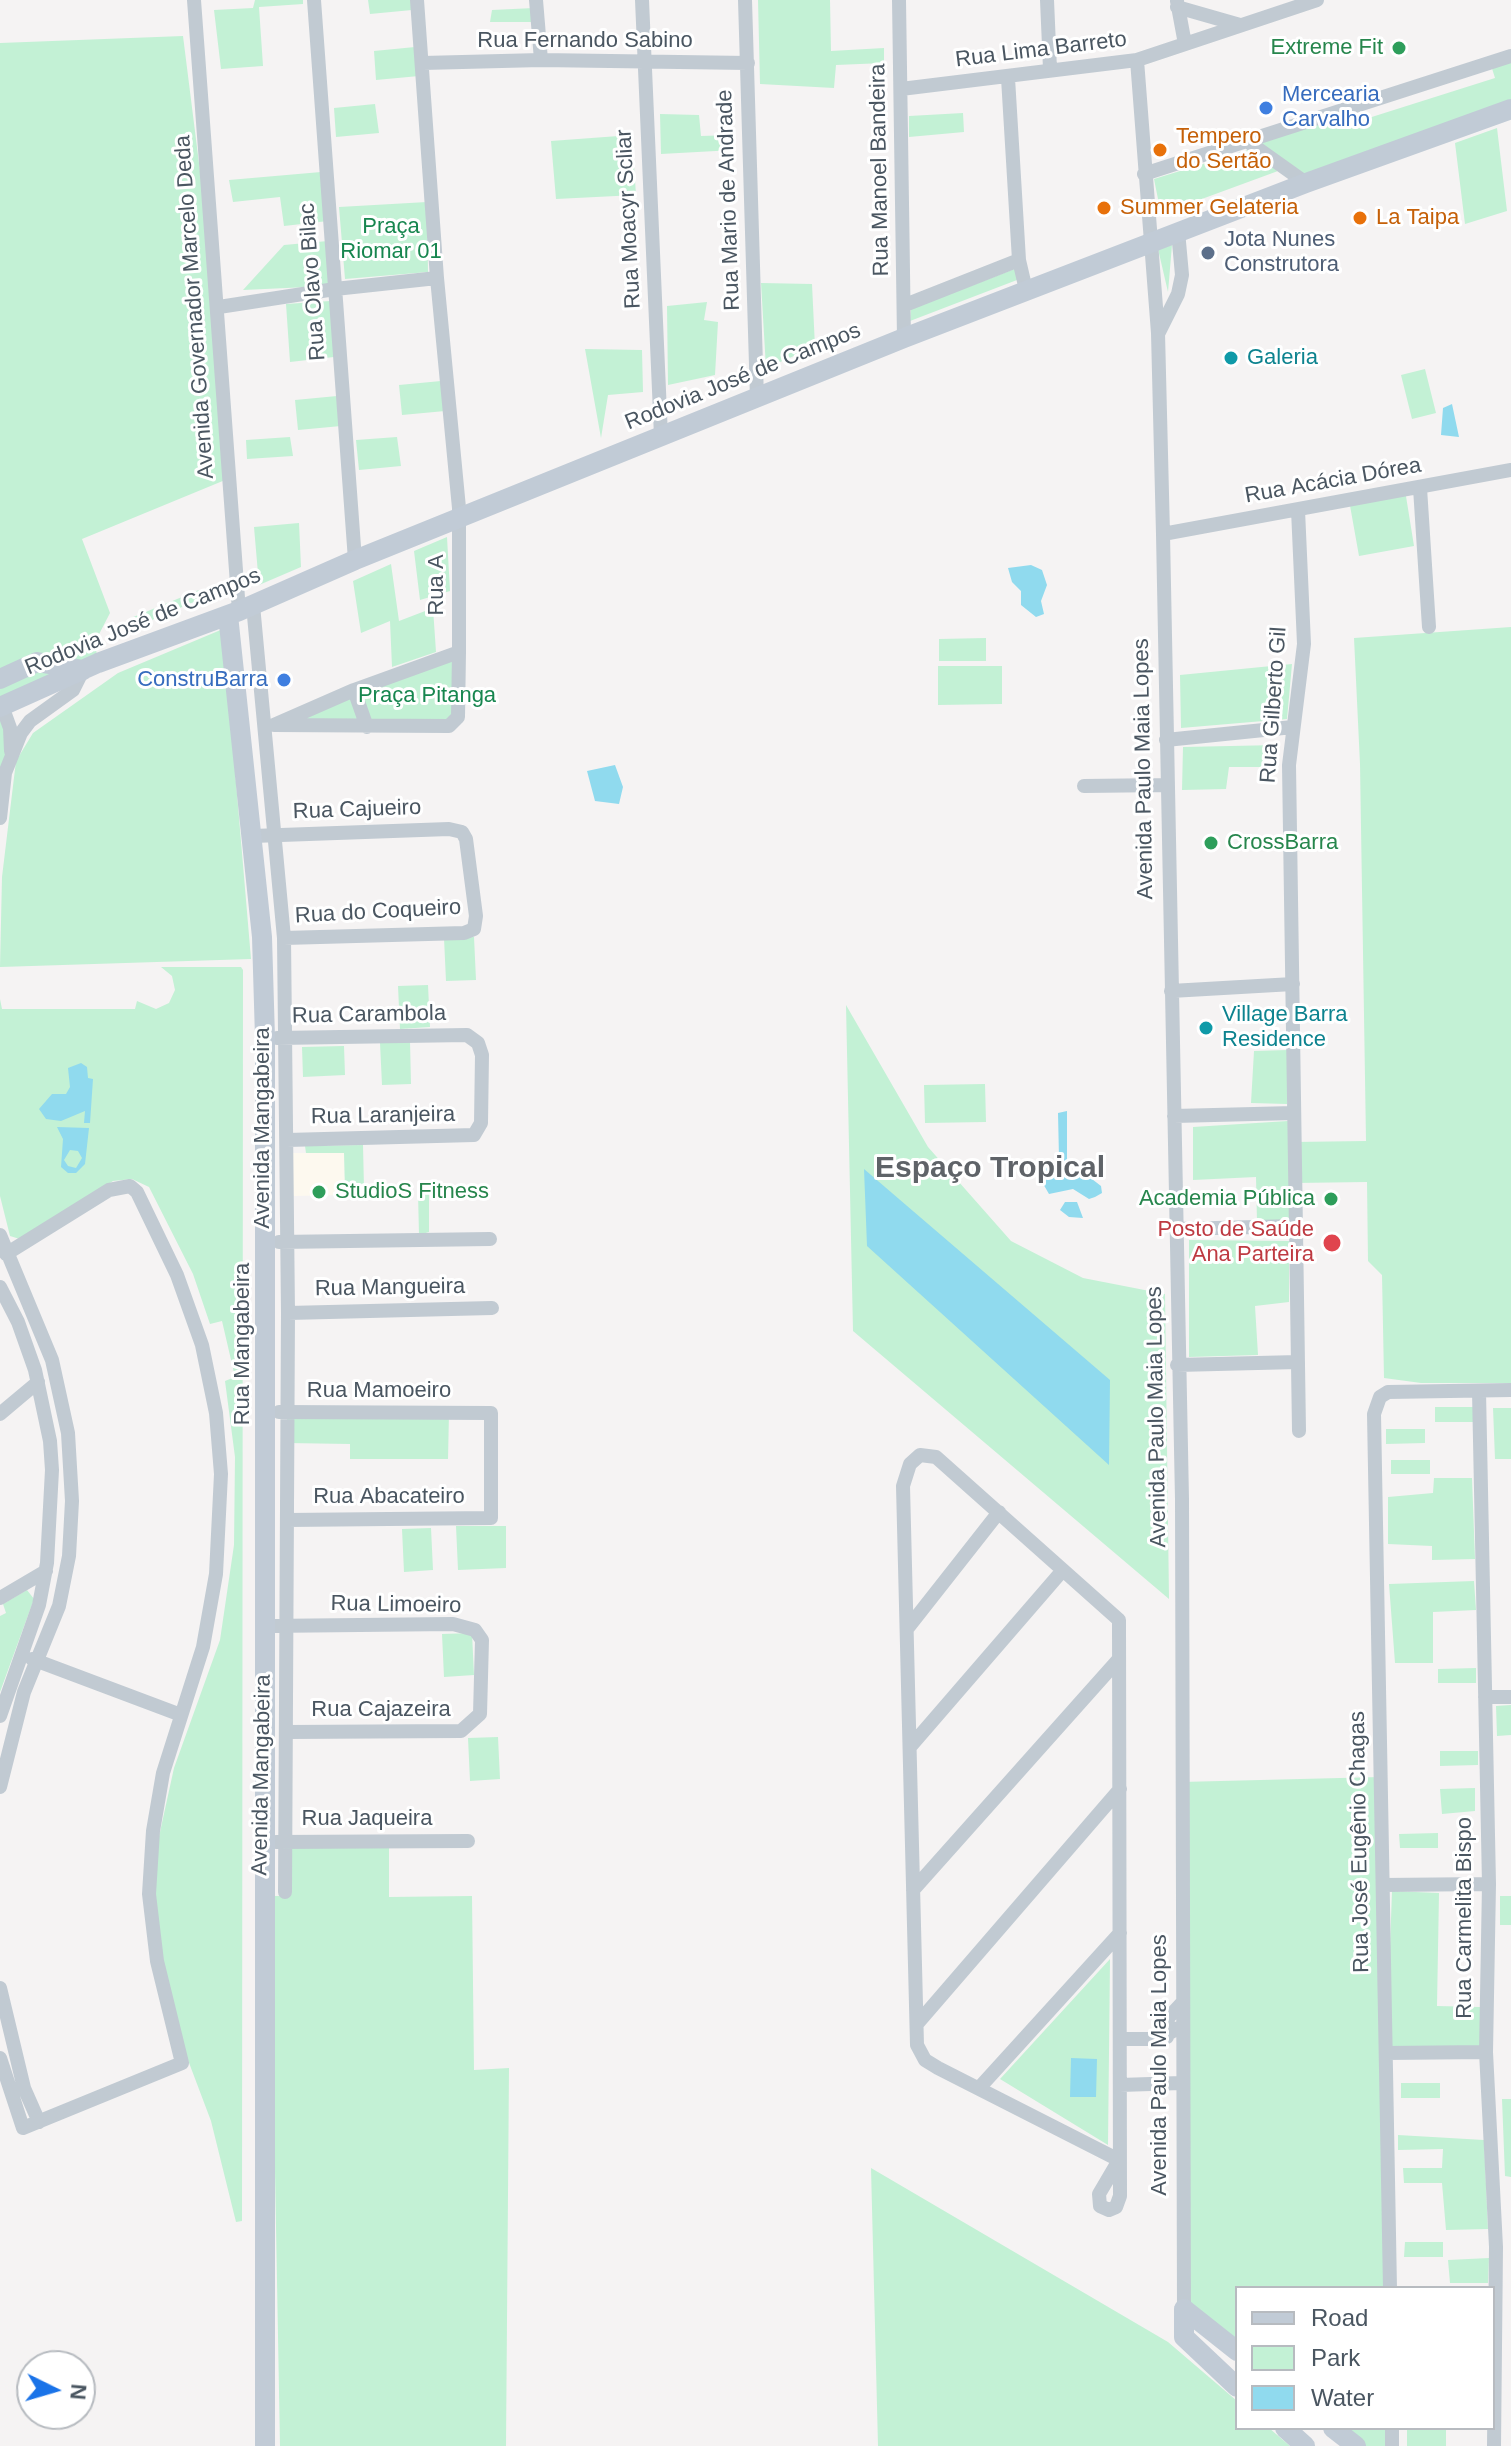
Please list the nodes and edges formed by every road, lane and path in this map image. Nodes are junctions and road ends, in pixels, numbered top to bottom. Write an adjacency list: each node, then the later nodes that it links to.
1 (194, 0): 33 (street, Avenida Governador Marcelo Deda)
2 (314, 0): 30 (street, Rua Olavo Bilac)
3 (417, 0): 16 (street, Rua A)
4 (536, 0): 14 (street)
5 (642, 0): 17 (street, Rua Moacyr Scliar)
6 (745, 0): 18 (street, Rua Mario de Andrade)
7 (899, 0): 21 (street, Rua Manoel Bandeira)
8 (1047, 0): 19 (street)
9 (1317, 0): 11 (street, Rua Lima Barreto)
10 (1177, 3): 11 (street); 12 (street)
11 (1241, 25): 12 (street, Rua Lima Barreto)
12 (1185, 44): 15 (street, Rua Lima Barreto)
13 (1511, 56): 23 (street)
14 (541, 60): 16 (street, Rua Fernando Sabino); 17 (street, Rua Fernando Sabino)
15 (1137, 60): 19 (street, Rua Lima Barreto); 24 (street, Avenida Paulo Maia Lopes)
16 (423, 63): 29 (street, Rua A)
17 (644, 63): 18 (street, Rua Fernando Sabino); 37 (street, Rua Moacyr Scliar)
18 (748, 63): 36 (street, Rua Mario de Andrade)
19 (1050, 69): 20 (street, Rua Lima Barreto)
20 (1008, 78): 21 (street, Rua Lima Barreto); 28 (street)
21 (901, 89): 32 (street, Rua Manoel Bandeira)
22 (1511, 109): 25 (street, Rodovia José de Campos)
23 (1247, 141): 24 (street); 25 (street)
24 (1144, 174): 27 (street, Avenida Paulo Maia Lopes)
25 (1306, 183): 26 (street, Rodovia José de Campos)
26 (1178, 231): 27 (street, Rodovia José de Campos); 34 (street, Avenida Paulo Maia Lopes)
27 (1149, 242): 31 (street, Rodovia José de Campos); 34 (street, Avenida Paulo Maia Lopes)
28 (1019, 260): 31 (street); 32 (street)
29 (437, 278): 30 (street); 41 (street, Rua A)
30 (335, 289): 33 (street); 43 (street, Rua Olavo Bilac)
31 (1026, 290): 35 (street, Rodovia José de Campos)
32 (905, 305): 35 (street, Rua Manoel Bandeira)
33 (219, 307): 44 (street, Avenida Governador Marcelo Deda)
34 (1158, 333): 42 (street, Avenida Paulo Maia Lopes)
35 (904, 338): 36 (street, Rodovia José de Campos)
36 (757, 398): 37 (street, Rodovia José de Campos)
37 (661, 436): 41 (street, Rodovia José de Campos)
38 (1511, 470): 39 (street, Rua Acácia Dórea)
39 (1420, 488): 40 (street, Rua Acácia Dórea); 45 (street)
40 (1298, 510): 42 (street, Rua Acácia Dórea); 53 (street, Rua Gilberto Gil)
41 (459, 518): 43 (street, Rodovia José de Campos); 46 (street, Rua A)
42 (1163, 534): 54 (street, Avenida Paulo Maia Lopes)
43 (355, 560): 44 (street, Rodovia José de Campos)
44 (240, 610): 47 (street, Rodovia José de Campos); 51 (street, Avenida Mangabeira); 59 (street, Rua Mangabeira)
45 (1429, 627)
46 (459, 652): 49 (street); 52 (street)
47 (83, 670): 48 (street); 50 (street, Rodovia José de Campos); 55 (street)
48 (0, 679)
49 (354, 690): 51 (street); 52 (street)
50 (1, 705): 55 (street)
51 (269, 726): 52 (street); 59 (street, Avenida Mangabeira)
52 (367, 727)
53 (1293, 727): 54 (street); 62 (street, Rua Gilberto Gil)
54 (1166, 740): 56 (street, Avenida Paulo Maia Lopes)
55 (11, 752): 58 (street)
56 (1166, 785): 57 (street); 63 (street, Avenida Paulo Maia Lopes)
57 (1084, 786)
58 (0, 818)
59 (263, 836): 60 (street, Rua Cajueiro); 61 (street, Avenida Mangabeira); 64 (street, Rua Mangabeira)
60 (474, 929): 61 (street, Rua do Coqueiro)
61 (284, 938): 65 (street, Avenida Mangabeira)
62 (1293, 984): 63 (street); 66 (street, Rua Gilberto Gil)
63 (1171, 991): 67 (street, Avenida Paulo Maia Lopes)
64 (265, 1038): 65 (street, Rua Carambola); 74 (street, Rua Mangabeira)
65 (287, 1038): 68 (street, Rua Carambola); 69 (street, Avenida Mangabeira)
66 (1294, 1113): 67 (street); 70 (street, Rua Gilberto Gil)
67 (1174, 1116): 71 (street, Avenida Paulo Maia Lopes)
68 (479, 1131): 69 (street, Rua Laranjeira)
69 (287, 1140): 75 (street, Avenida Mangabeira)
70 (1296, 1226): 71 (street); 80 (street, Rua Gilberto Gil)
71 (1176, 1229): 81 (street, Avenida Paulo Maia Lopes)
72 (0, 1235): 76 (street)
73 (490, 1239): 75 (street)
74 (267, 1242): 75 (street); 85 (street, Rua Mangabeira)
75 (288, 1242): 79 (street, Avenida Mangabeira)
76 (6, 1254): 88 (street); 104 (street)
77 (0, 1287): 82 (street)
78 (492, 1308): 79 (street, Rua Mangueira)
79 (288, 1313): 85 (street, Avenida Mangabeira)
80 (1298, 1362): 81 (street); 87 (street, Rua Gilberto Gil)
81 (1177, 1365): 119 (street, Avenida Paulo Maia Lopes)
82 (38, 1382): 86 (street); 89 (street)
83 (1511, 1390): 84 (street)
84 (1479, 1391): 102 (street, Rua Carmelita Bispo); 114 (street, Rua José Eugênio Chagas)
85 (277, 1412): 91 (street, Rua Mamoeiro); 92 (street, Avenida Mangabeira); 97 (street, Rua Mangabeira)
86 (0, 1414)
87 (1299, 1431)
88 (71, 1464): 89 (street); 101 (street)
89 (52, 1470): 94 (street)
90 (999, 1512): 93 (street); 98 (street); 98 (street)
91 (491, 1518): 92 (street, Rua Abacateiro)
92 (287, 1520): 96 (street, Avenida Mangabeira)
93 (1063, 1570): 100 (street); 108 (street)
94 (46, 1571): 95 (street); 99 (street)
95 (0, 1598)
96 (288, 1625): 97 (street, Rua Limoeiro); 106 (street, Rua Limoeiro); 107 (street, Avenida Mangabeira)
97 (266, 1626): 112 (street, Rua Mangabeira)
98 (907, 1629): 108 (street)
99 (20, 1656): 101 (street); 105 (street)
100 (1119, 1659): 110 (street); 115 (street)
101 (39, 1661): 104 (street); 109 (street)
102 (1485, 1697): 103 (street); 113 (street, Rua Carmelita Bispo)
103 (1511, 1697)
104 (181, 1715): 130 (street)
105 (0, 1716)
106 (473, 1724): 107 (street, Rua Cajazeira)
107 (287, 1732): 112 (street, Avenida Mangabeira)
108 (910, 1747): 115 (street)
109 (0, 1787)
110 (1120, 1789): 117 (street); 120 (street)
111 (468, 1841): 112 (street, Rua Jaqueira)
112 (275, 1842): 116 (street, Avenida Mangabeira); 139 (street, Rua Mangabeira)
113 (1489, 1884): 114 (street); 124 (street, Rua Carmelita Bispo)
114 (1383, 1885): 125 (street, Rua José Eugênio Chagas)
115 (913, 1890): 120 (street)
116 (285, 1892)
117 (1120, 1933): 123 (street); 129 (street)
118 (0, 1988): 130 (street)
119 (1182, 2003): 121 (street, Avenida Paulo Maia Lopes); 122 (street)
120 (917, 2024): 129 (street)
121 (1182, 2026): 122 (street); 127 (street, Avenida Paulo Maia Lopes)
122 (1167, 2037): 123 (street)
123 (1120, 2039): 128 (street)
124 (1486, 2052): 125 (street); 131 (street, Rua Carmelita Bispo)
125 (1386, 2053): 132 (street, Rua José Eugênio Chagas)
126 (0, 2062): 130 (street)
127 (1181, 2083): 128 (street); 133 (street, Avenida Paulo Maia Lopes)
128 (1120, 2085): 129 (street)
129 (980, 2087)
130 (39, 2122)
131 (1504, 2247): 136 (street, Rua Carmelita Bispo)
132 (1390, 2286)
133 (1184, 2309): 134 (street); 135 (street)
134 (1235, 2349)
135 (1235, 2385)
136 (1495, 2426)
137 (1287, 2430): 140 (street)
138 (1336, 2430): 141 (street)
139 (265, 2446)
140 (1305, 2446)
141 (1356, 2446)

